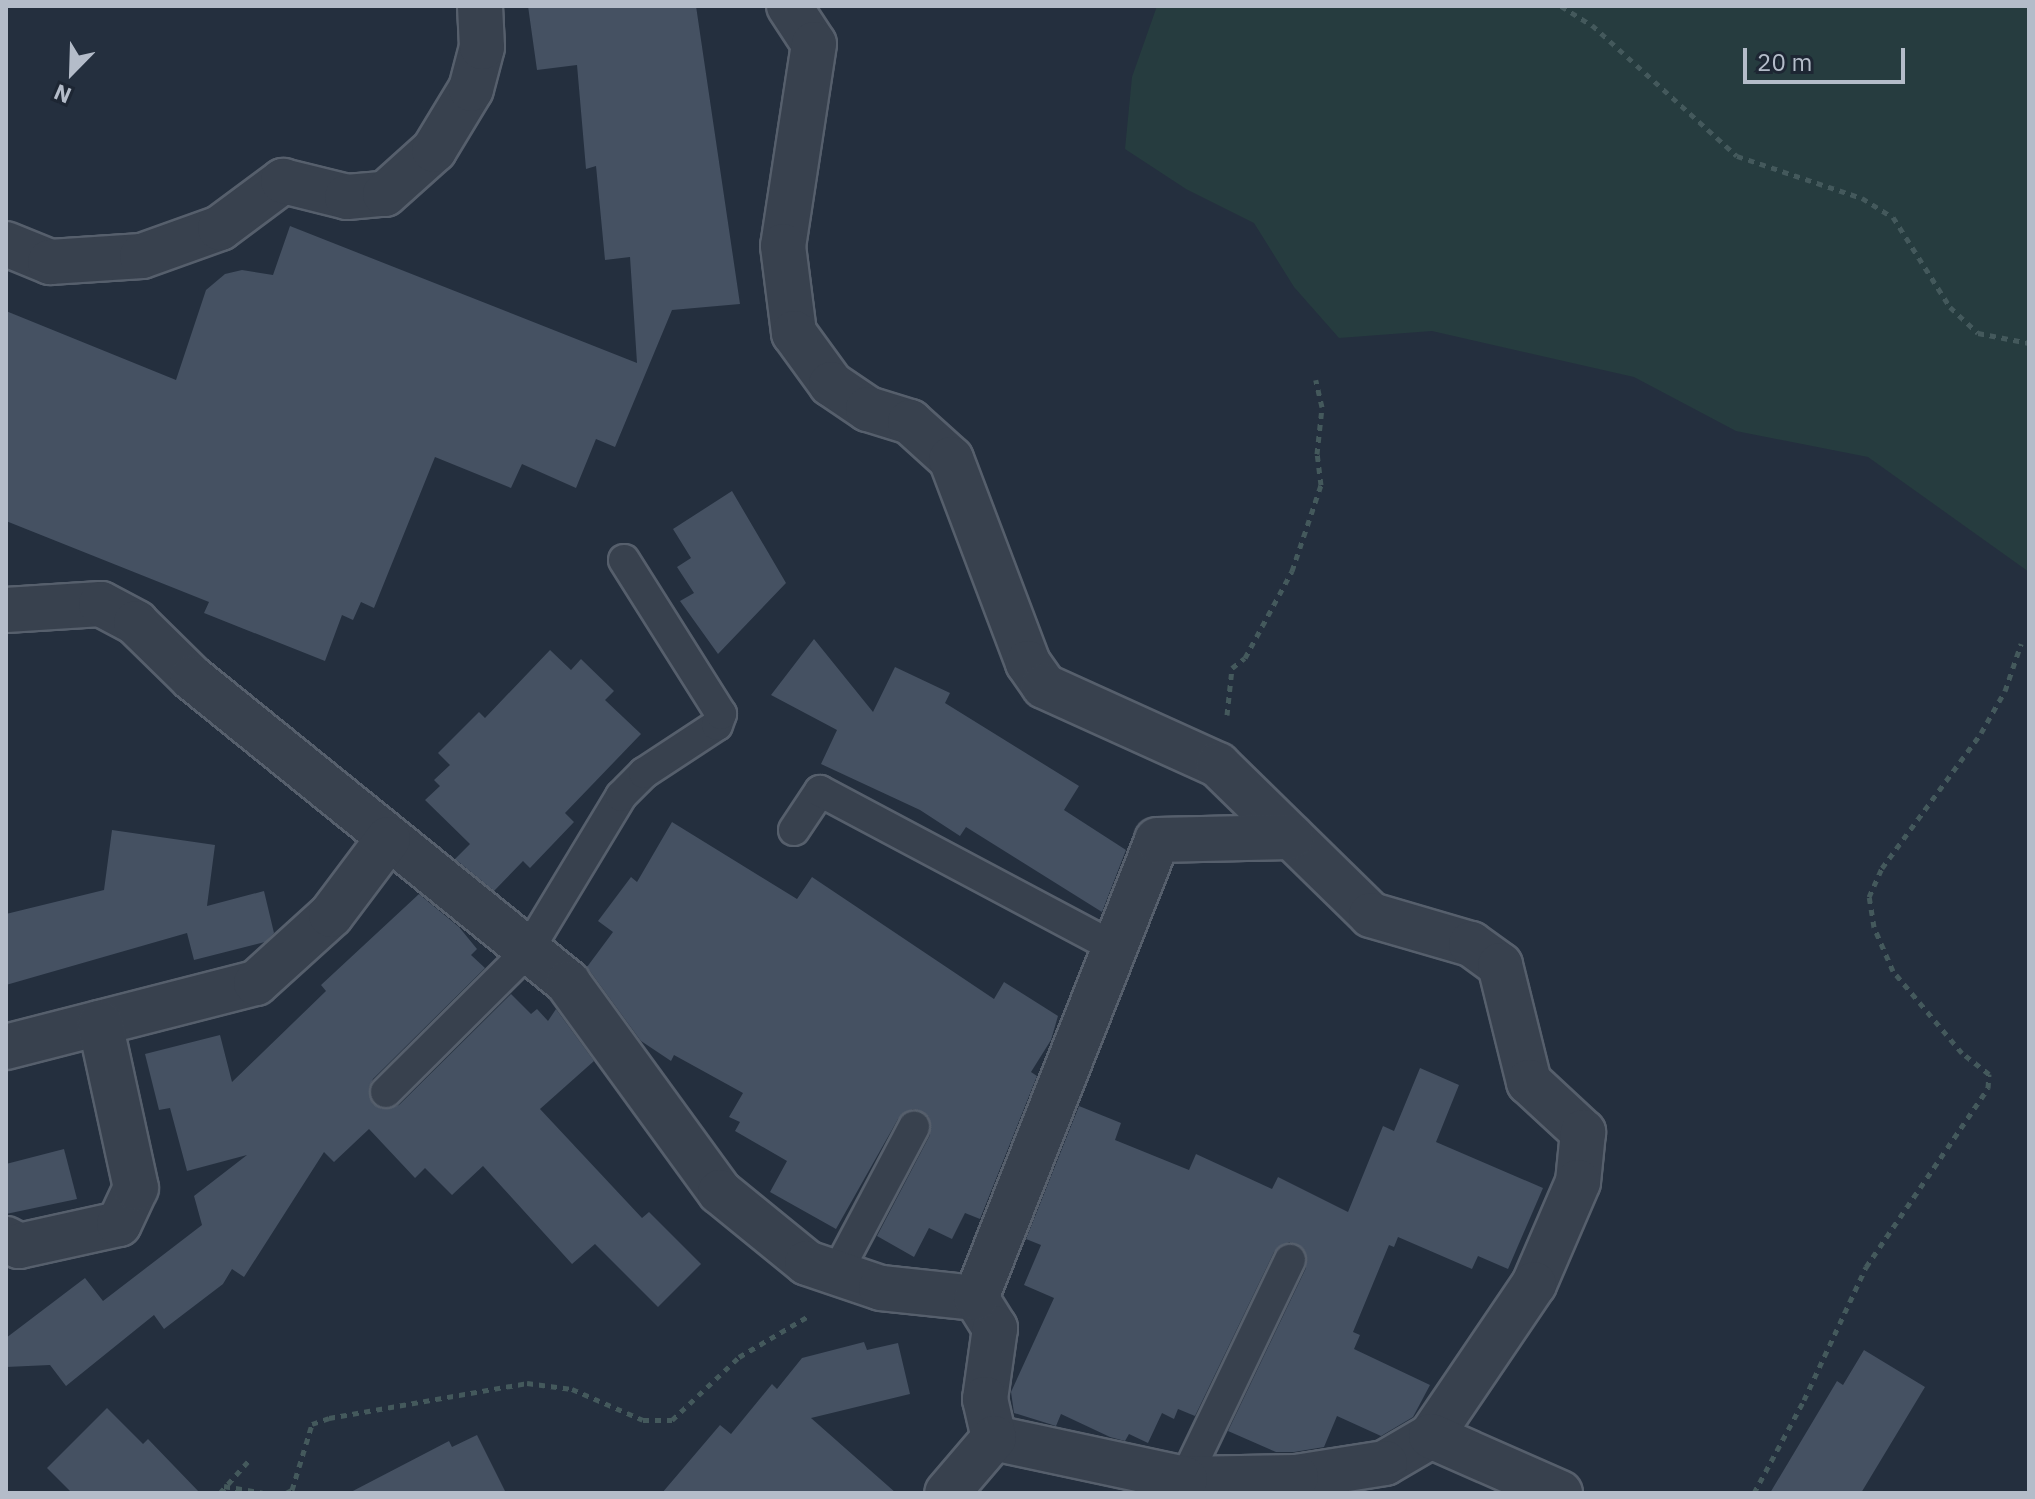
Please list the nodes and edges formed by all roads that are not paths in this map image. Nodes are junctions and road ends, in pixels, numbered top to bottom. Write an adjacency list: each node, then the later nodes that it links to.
1 (480, 6): 3 (street)
2 (789, 6): 7 (street)
3 (6, 244)
4 (624, 560): 10 (lane)
5 (6, 610): 8 (street)
6 (794, 830): 9 (lane)
7 (1291, 837): 9 (street); 19 (street)
8 (388, 839): 10 (street); 11 (street)
9 (1115, 948): 18 (street)
10 (527, 952): 13 (lane); 17 (street)
11 (100, 1023): 12 (street); 15 (street)
12 (6, 1047)
13 (386, 1092)
14 (914, 1127): 17 (lane)
15 (6, 1239)
16 (1290, 1260): 21 (lane)
17 (843, 1279): 18 (street)
18 (976, 1298): 20 (street)
19 (1431, 1436): 21 (street); 24 (street)
20 (994, 1438): 22 (street); 23 (street)
21 (1185, 1479): 22 (street)
22 (1133, 1480)
23 (947, 1493)
24 (1560, 1493)

